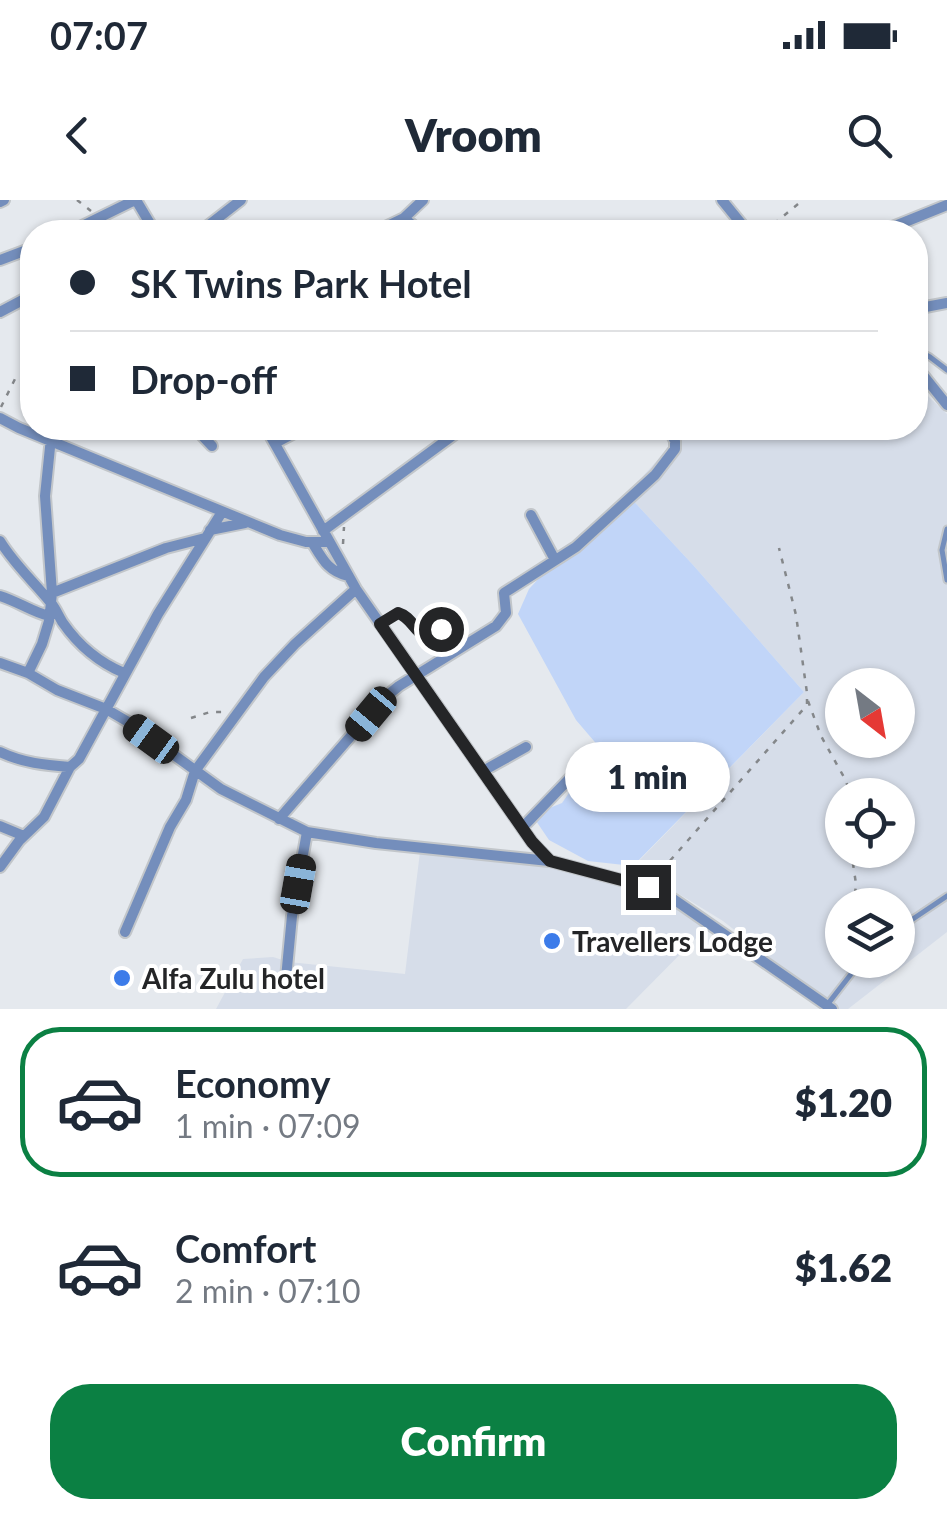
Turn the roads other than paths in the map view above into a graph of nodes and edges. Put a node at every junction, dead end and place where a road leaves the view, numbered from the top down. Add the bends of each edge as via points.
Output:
1 (136, 200) edge
2 (241, 200) edge
3 (422, 200) edge
4 (722, 200) edge
5 (947, 204) edge
6 (404, 218) junction
7 (96, 220) edge
8 (215, 220) edge
9 (400, 220) edge
10 (406, 220) edge
11 (738, 220) edge
12 (909, 220) edge
13 (928, 381) edge
14 (947, 405) edge
15 (206, 440) edge
16 (273, 440) edge
17 (282, 440) edge
18 (445, 440) edge
19 (675, 440) edge
20 (52, 441) joint
21 (275, 444) junction
22 (212, 446) dead end
23 (222, 512) junction
24 (531, 515) dead end
25 (246, 522) junction
26 (947, 530) edge
27 (322, 531) junction
28 (207, 534) junction
29 (0, 541) edge
30 (312, 542) junction
31 (329, 542) junction
32 (555, 560) junction
33 (348, 576) junction
34 (947, 580) edge
35 (356, 589) junction
36 (0, 596) edge
37 (51, 598) junction
38 (455, 616) dead end
39 (49, 618) junction
40 (380, 624) junction
41 (66, 626) junction
42 (0, 663) edge
43 (124, 672) junction
44 (28, 674) junction
45 (416, 676) junction
46 (106, 710) junction
47 (526, 746) dead end
48 (0, 752) edge
49 (70, 767) junction
50 (195, 770) junction
51 (483, 771) junction
52 (570, 778) dead end
53 (279, 818) junction
54 (0, 826) edge
55 (522, 828) junction
56 (307, 832) junction
57 (24, 836) junction
58 (550, 861) junction
59 (0, 868) edge
60 (947, 896) edge
61 (915, 917) edge
62 (125, 932) dead end
63 (286, 978) dead end
64 (849, 978) edge
65 (828, 1008) edge

1 - 7 street
2 - 8 street
3 - 6 street
4 - 11 street
5 - 12 street
6 - 9 street
6 - 10 street
13 - 14 street
15 - 22 street
16 - 21 street
17 - 21 street
18 - 27 street
19 - 32 street via 670,458 612,516
20 - 23 street
20 - 37 street via 46,496
21 - 27 street
23 - 25 street
23 - 28 street
24 - 32 street
25 - 28 street
25 - 30 street
26 - 34 lane
27 - 31 street
28 - 37 street
28 - 43 street
29 - 37 street
30 - 31 street
30 - 33 street via 327,567
31 - 33 street
32 - 45 street via 504,592 506,614 496,626
33 - 35 street
35 - 40 street
35 - 50 street via 264,677
36 - 39 street
37 - 39 street
37 - 41 street
38 - 40 lane via 430,636 398,613
39 - 41 street
39 - 44 street
40 - 45 street
41 - 43 street via 96,658
42 - 44 street
43 - 46 street
44 - 46 street
45 - 51 street
45 - 53 street via 383,699
46 - 49 street
46 - 50 street
47 - 51 street
48 - 49 street
49 - 57 street via 44,818
50 - 53 street
50 - 62 street
51 - 55 street
52 - 55 street
53 - 56 street
54 - 57 street
55 - 58 street
56 - 58 street
56 - 63 street
57 - 59 street
58 - 65 street via 648,887 682,904
60 - 61 lane
64 - 65 lane

